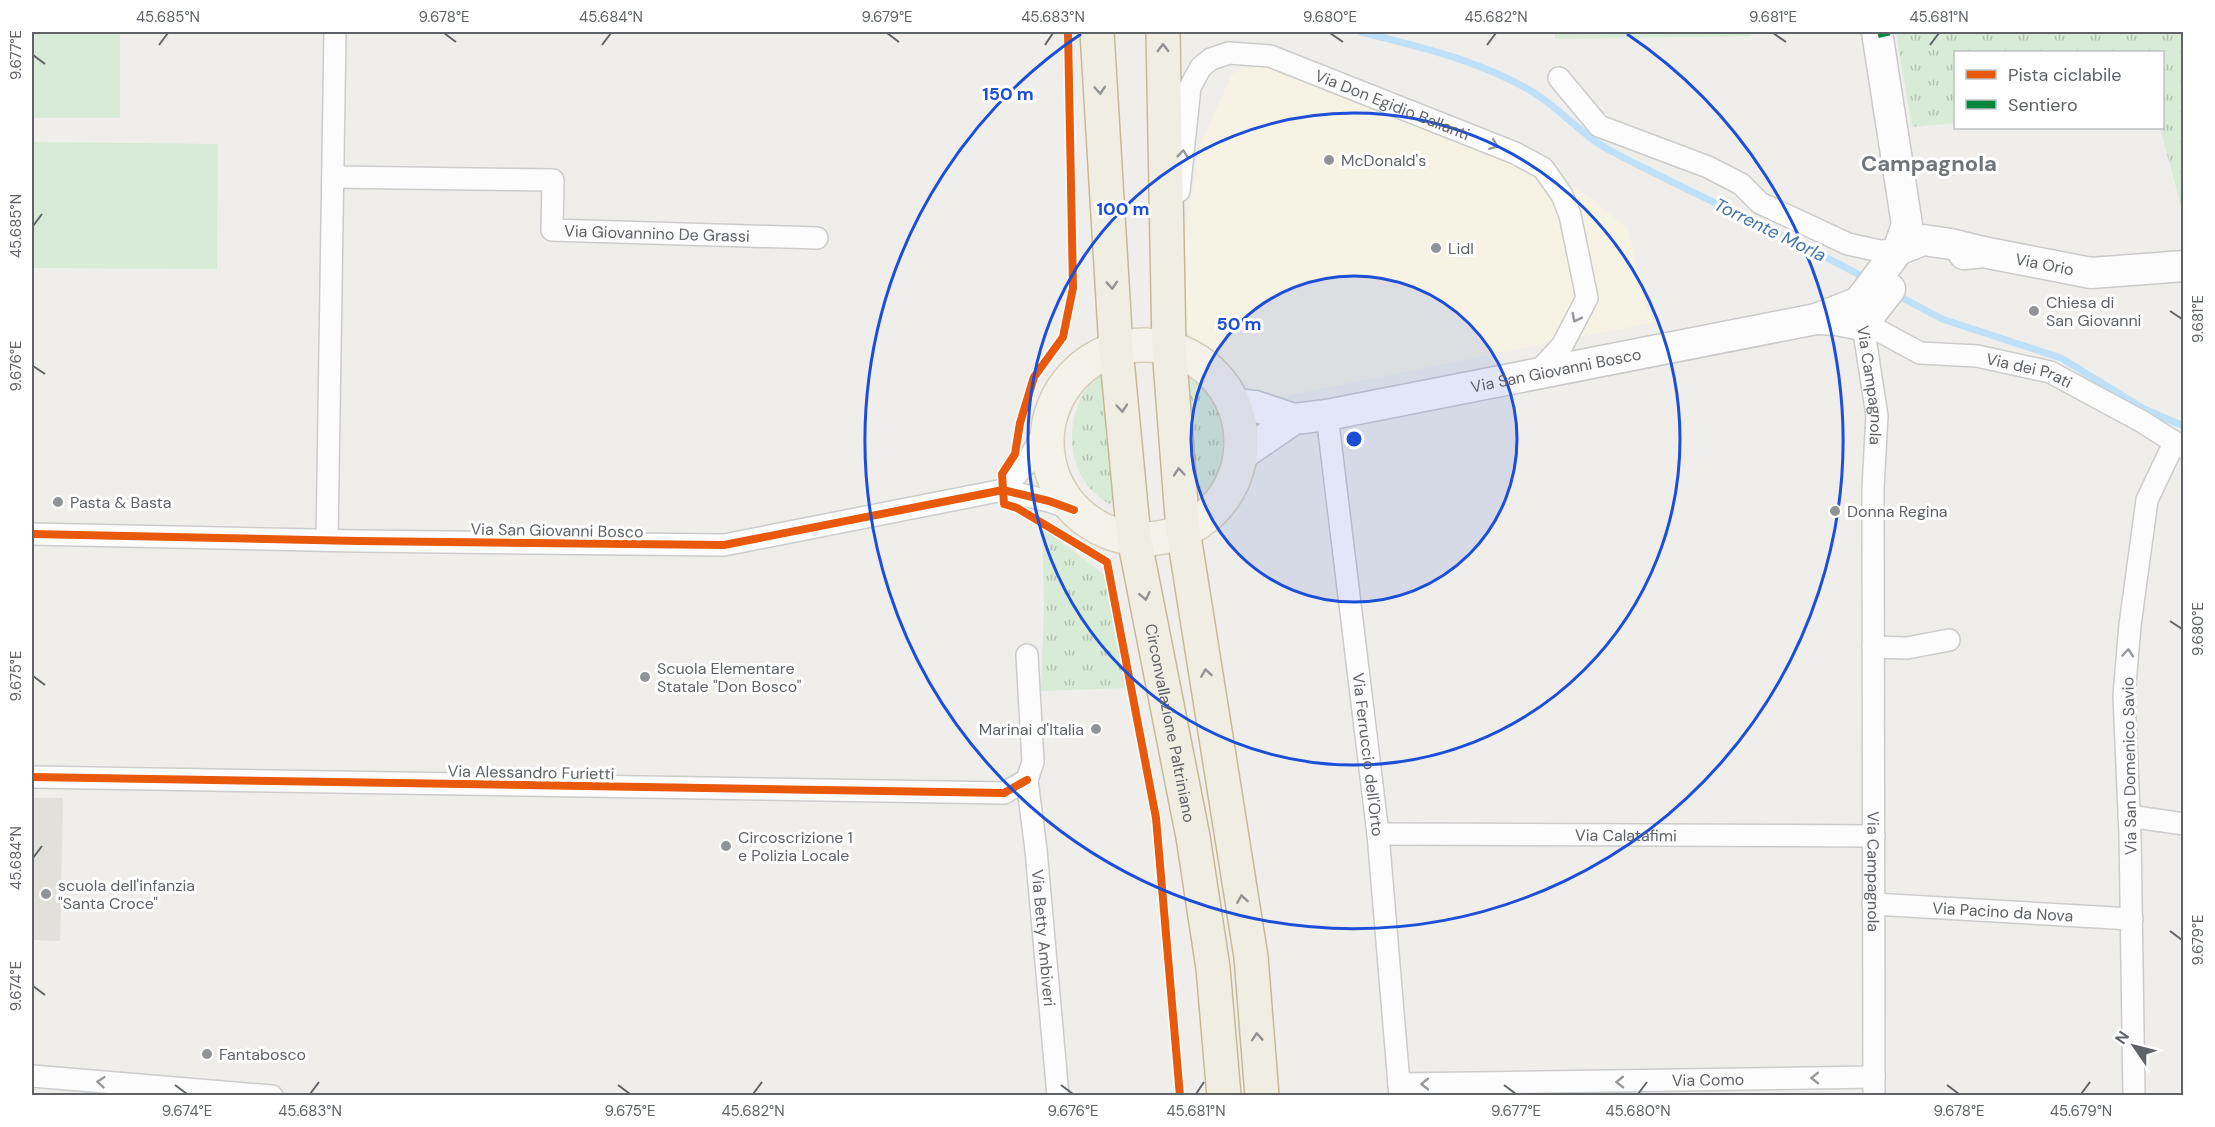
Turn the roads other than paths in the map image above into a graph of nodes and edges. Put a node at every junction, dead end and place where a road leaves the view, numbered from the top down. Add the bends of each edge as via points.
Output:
1 (335, 32) edge
2 (1097, 32) edge
3 (1163, 32) edge
4 (1877, 32) edge
5 (1558, 78) dead end
6 (333, 177) junction
7 (817, 238) dead end
8 (1166, 253) junction
9 (1902, 262) junction
10 (2184, 266) edge
11 (1865, 308) junction
12 (1168, 348) junction
13 (1116, 349) junction
14 (1536, 374) junction
15 (1233, 404) junction
16 (1327, 415) junction
17 (1294, 419) junction
18 (1049, 422) junction
19 (2179, 446) edge
20 (1240, 456) junction
21 (1003, 490) junction
22 (1074, 510) junction
23 (1183, 530) junction
24 (32, 534) edge
25 (1134, 538) junction
26 (327, 540) junction
27 (1948, 640) dead end
28 (1873, 646) junction
29 (1028, 655) dead end
30 (32, 777) edge
31 (1027, 780) junction
32 (2129, 816) junction
33 (2184, 824) edge
34 (1377, 834) junction
35 (1874, 836) junction
36 (1874, 904) junction
37 (2132, 919) junction
38 (1218, 1025) junction
39 (32, 1076) edge
40 (1874, 1086) edge
41 (1593, 1089) edge
42 (1400, 1090) edge
43 (239, 1094) edge
44 (272, 1095) edge
45 (1058, 1095) edge
46 (1209, 1095) edge
47 (1224, 1095) edge
48 (1262, 1095) edge
49 (2134, 1095) edge

1 - 6 street
2 -> 13 highway, Circonvallazione Paltriniano
8 -> 3 highway
4 - 9 street via 1899,176 1918,223
5 - 9 street via 1599,126 1708,167 1741,184 1760,203 1848,244 1880,251
6 - 7 street, Via Giovannino De Grassi via 553,180 552,230
6 - 26 street
8 - 12 highway
8 -> 14 street, Via Don Egidio Ballanti via 1178,206 1190,87 1211,58 1229,53 1270,56 1515,153 1543,168 1563,195 1570,215 1587,298 1562,346
9 - 10 street, Via Orio via 1951,244 2091,273
9 - 11 street
11 - 14 street, Via San Giovanni Bosco
11 - 19 street, Via dei Prati via 1874,328 1920,353 1977,356 2050,372
11 - 28 street, Via Campagnola via 1877,416
12 - 13 main road, Via San Giovanni Bosco via 1142,345
12 - 15 main road, Via San Giovanni Bosco via 1202,364 1222,384
23 -> 12 highway
13 - 18 main road, Via San Giovanni Bosco via 1095,358 1072,376
13 -> 25 highway, Circonvallazione Paltriniano
14 - 16 street, Via San Giovanni Bosco
15 - 17 street, Via San Giovanni Bosco via 1255,406
15 - 20 main road via 1241,435
16 - 17 street, Via San Giovanni Bosco
16 - 34 street, Via Ferruccio dell'Orto
17 - 20 street, Via San Giovanni Bosco
18 - 21 street, Via San Giovanni Bosco via 1027,463
18 - 22 main road, Via San Giovanni Bosco via 1047,446 1051,469 1062,495
32 -> 19 street, Via San Domenico Savio via 2124,696 2130,625 2147,500
20 - 23 main road, Via San Giovanni Bosco via 1224,496 1202,519
21 - 22 street, Via San Giovanni Bosco
21 - 26 street, Via San Giovanni Bosco via 724,545
22 - 25 main road, Via San Giovanni Bosco via 1099,528
23 - 25 main road, Via San Giovanni Bosco via 1160,537
48 -> 23 highway via 1251,957
24 - 26 street, Via San Giovanni Bosco
25 -> 38 highway, Circonvallazione Paltriniano via 1193,837
27 - 28 street via 1907,648
28 - 35 street, Via Campagnola
29 - 31 street, Via Betty Ambiveri via 1033,762
30 - 31 street, Via Alessandro Furietti via 992,793 1004,793
31 - 45 street, Via Betty Ambiveri
32 - 33 street
32 - 37 street, Via San Domenico Savio
34 - 35 street, Via Calatafimi
34 - 42 street, Via Ferruccio dell'Orto
35 - 36 street, Via Campagnola
36 - 37 street, Via Pacino da Nova
36 - 40 street, Via Campagnola
37 - 49 street, Via San Domenico Savio
38 - 46 highway via 1205,1057
38 - 47 highway, Circonvallazione Paltriniano
43 -> 39 street
40 -> 41 street, Via Como
41 -> 42 street, Via Como
43 - 44 street

